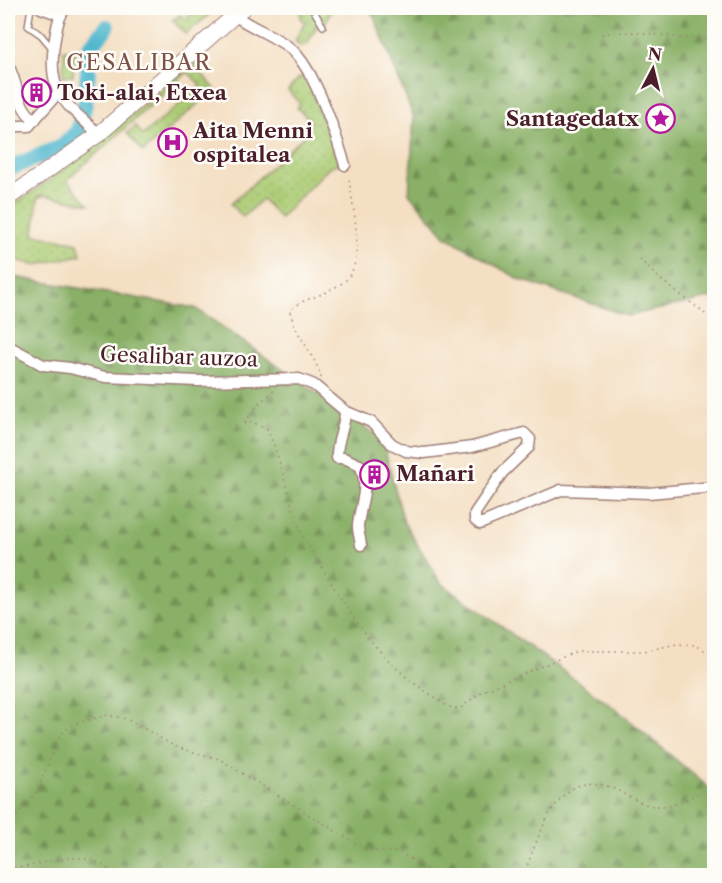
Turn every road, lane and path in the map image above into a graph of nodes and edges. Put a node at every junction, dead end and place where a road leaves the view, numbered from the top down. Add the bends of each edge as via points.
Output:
1 (31, 8) edge
2 (41, 8) edge
3 (312, 8) edge
4 (63, 11) edge
5 (238, 11) edge
6 (323, 26) dead end
7 (602, 34) dead end
8 (714, 38) edge
9 (54, 51) junction
10 (8, 65) edge
11 (58, 93) junction
12 (32, 123) junction
13 (8, 126) edge
14 (94, 129) junction
15 (345, 165) joint
16 (8, 198) edge
17 (640, 259) dead end
18 (714, 322) edge
19 (8, 346) edge
20 (294, 378) junction
21 (318, 389) junction
22 (345, 411) junction
23 (714, 487) edge
24 (361, 545) dead end
25 (713, 664) joint
26 (714, 674) edge
27 (714, 784) edge
28 (8, 825) edge
29 (8, 868) edge
30 (117, 876) edge
31 (450, 876) edge
32 (523, 876) edge

1 - 9 lane via 28,26
2 - 4 street
3 - 6 lane
4 - 9 street
5 - 14 main road
5 - 15 street via 248,26 288,47 303,60
7 - 8 path
9 - 11 street via 52,72
10 - 12 street via 16,79 22,108
11 - 12 street
11 - 14 street
12 - 13 street
14 - 16 main road
15 - 21 path via 355,233 353,269 346,280 316,299 297,303 290,311 292,322 317,363 322,380
17 - 18 path via 675,293
19 - 20 street, Gesalibar auzoa via 43,365 105,377 198,381
20 - 21 street, Gesalibar auzoa
20 - 25 path via 258,404 244,424 252,422 267,429 301,532 347,610 395,669 421,689 448,707 461,708 479,693 577,651 644,651 677,644 695,645 713,655
21 - 22 street, Gesalibar auzoa
22 - 23 street, Gesalibar auzoa via 371,422 392,444 410,452 456,450 527,435 529,447 502,473 475,513 480,524 561,490 649,493
22 - 24 street via 337,459 360,465 365,478 365,500 358,525
25 - 26 lane
27 - 32 path via 666,806 651,806 596,783 571,788 550,810
28 - 31 path via 36,793 60,735 73,724 108,715 127,719 176,747 219,759 368,851 399,852 427,869
29 - 30 path via 82,856

